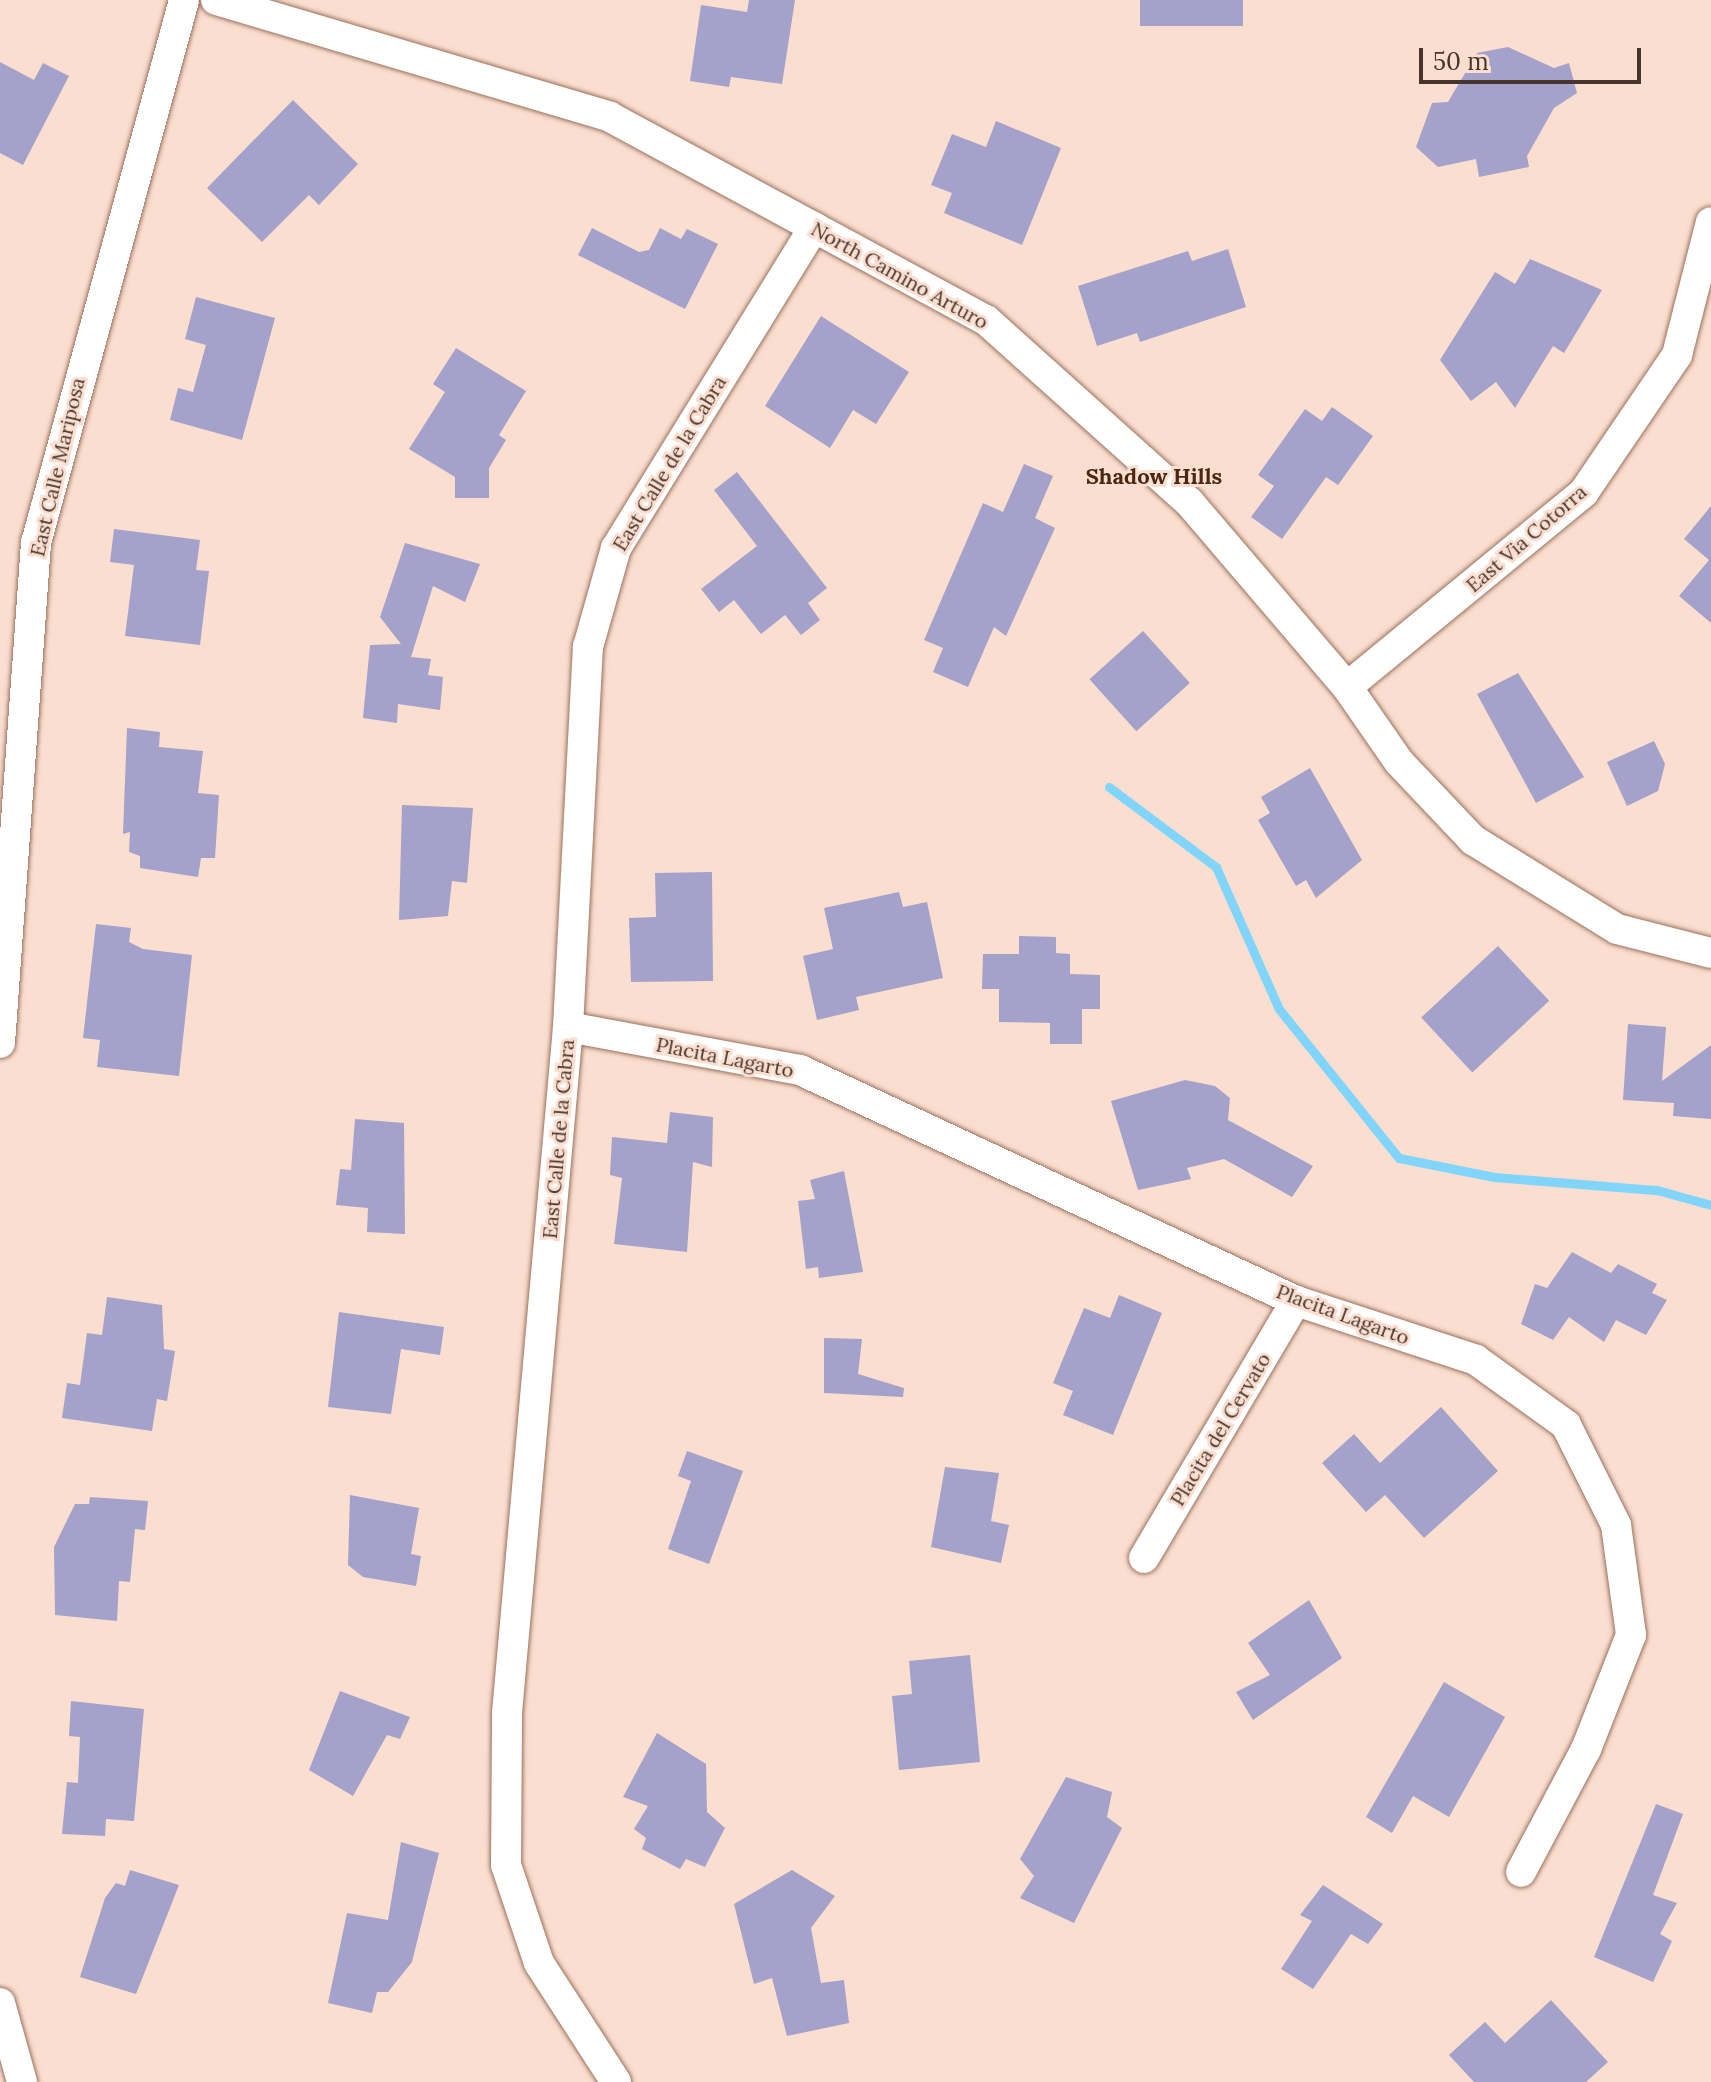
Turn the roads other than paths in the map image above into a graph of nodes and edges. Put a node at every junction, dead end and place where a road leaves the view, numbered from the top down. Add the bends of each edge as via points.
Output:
1 (184, 0) edge
2 (216, 0) edge
3 (1711, 222) edge
4 (814, 227) junction
5 (1347, 687) junction
6 (1711, 953) edge
7 (568, 1027) junction
8 (0, 1043) edge
9 (1296, 1301) junction
10 (1144, 1558) dead end
11 (1521, 1872) dead end
12 (0, 2003) edge
13 (22, 2082) edge
14 (616, 2082) edge

1 - 8 street, East Calle Mariposa via 36,543
2 - 4 street, North Camino Arturo via 610,117
3 - 5 street, East Via Cotorra via 1677,355 1584,492
4 - 5 street, North Camino Arturo via 986,320 1189,502
4 - 7 street, East Calle de la Cabra via 616,548 588,647
5 - 6 street, North Camino Arturo via 1399,762 1473,840 1617,929
7 - 9 street, Placita Lagarto via 800,1070
7 - 14 street, East Calle de la Cabra via 507,1713 506,1865 539,1963
9 - 10 street, Placita del Cervato
9 - 11 street, Placita Lagarto via 1476,1360 1566,1425 1616,1525 1631,1635 1586,1749
12 - 13 street

